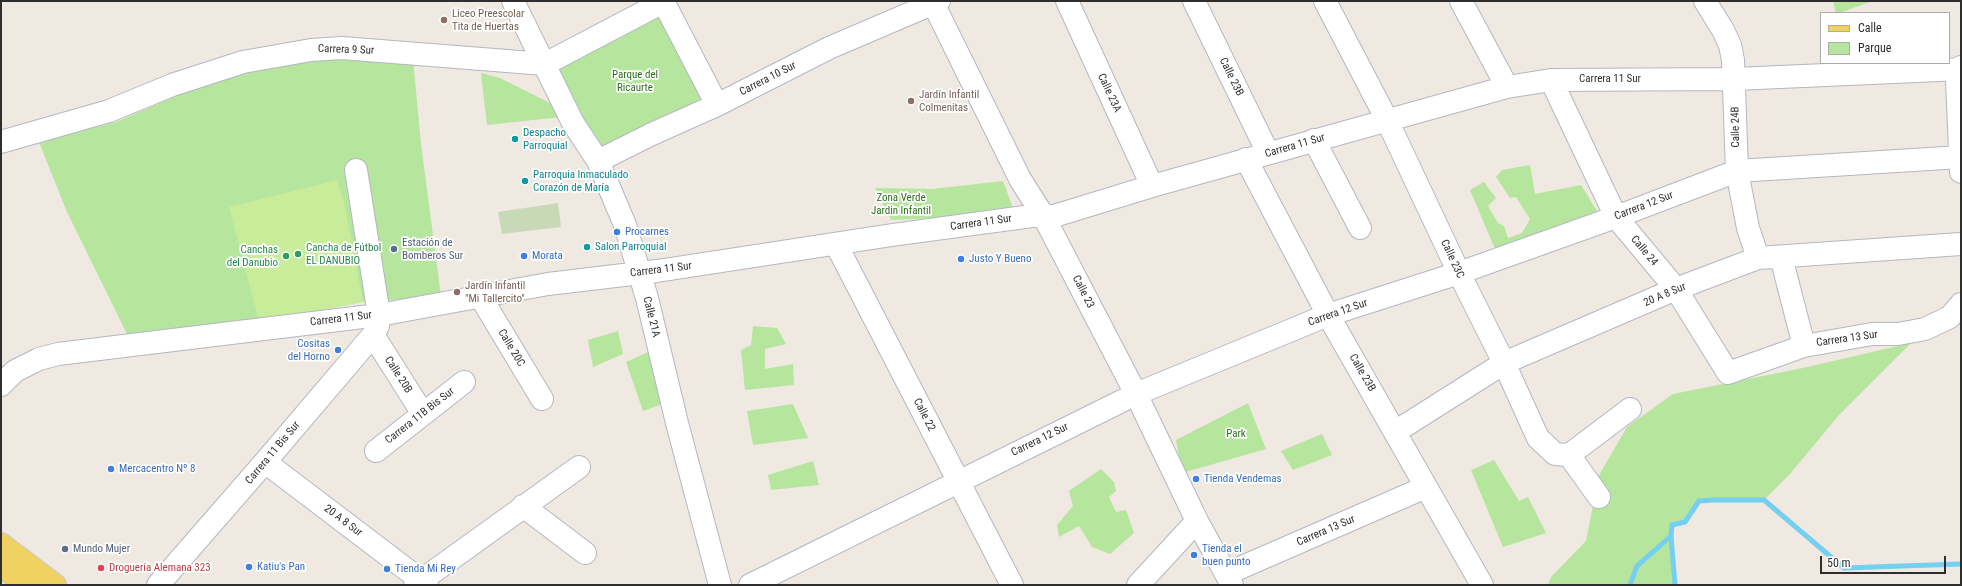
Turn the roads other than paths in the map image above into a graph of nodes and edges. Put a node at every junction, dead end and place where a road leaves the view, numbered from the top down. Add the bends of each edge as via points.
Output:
1 (513, 1) edge
2 (664, 1) edge
3 (1066, 1) edge
4 (1194, 1) edge
5 (1325, 1) edge
6 (1462, 1) edge
7 (1705, 1) edge
8 (935, 2) edge
9 (545, 64) junction
10 (1961, 68) edge
11 (1735, 79) junction
12 (1551, 80) junction
13 (1507, 87) junction
14 (717, 105) junction
15 (1387, 120) junction
16 (1314, 140) junction
17 (1, 142) edge
18 (1268, 153) junction
19 (1246, 159) junction
20 (598, 161) junction
21 (1960, 162) edge
22 (356, 170) dead end
23 (1737, 170) junction
24 (1152, 186) junction
25 (1044, 217) junction
26 (1616, 217) junction
27 (1360, 228) dead end
28 (836, 244) junction
29 (1961, 244) edge
30 (1781, 257) junction
31 (1758, 258) junction
32 (639, 272) junction
33 (1459, 273) junction
34 (1676, 289) junction
35 (480, 296) junction
36 (1961, 304) edge
37 (379, 315) junction
38 (1328, 315) junction
39 (373, 335) junction
40 (1804, 346) junction
41 (1504, 363) junction
42 (1728, 372) joint
43 (464, 382) dead end
44 (1, 385) edge
45 (1136, 394) junction
46 (542, 399) dead end
47 (1630, 408) dead end
48 (423, 414) junction
49 (1395, 432) junction
50 (376, 451) dead end
51 (1569, 455) junction
52 (265, 462) junction
53 (579, 467) dead end
54 (958, 480) junction
55 (1426, 488) junction
56 (1599, 497) dead end
57 (523, 506) junction
58 (1196, 521) junction
59 (1, 544) edge
60 (585, 553) dead end
61 (1, 566) edge
62 (785, 578) edge
63 (713, 580) edge
64 (1229, 580) edge
65 (421, 583) edge
66 (1008, 583) edge
67 (27, 585) edge
68 (55, 585) edge
69 (158, 585) edge
70 (750, 585) edge
71 (1138, 585) edge
72 (1482, 585) edge

1 - 9 street, Calle 21A
2 - 9 street
2 - 14 street
3 - 24 street, Calle 23A
4 - 18 street, Calle 23B
5 - 15 street, Calle 23C
6 - 13 street
7 - 11 street, Calle 24B via 1730,46
8 - 14 street, Carrera 10 Sur via 829,48
8 - 25 street, Calle 23 via 1020,179
9 - 17 street, Carrera 9 Sur via 342,48 311,50 243,62 172,85 109,111
9 - 20 street, Calle 21A via 573,123
10 - 11 street, Carrera 11 Sur
10 - 21 street via 1957,76
11 - 12 street, Carrera 11 Sur
11 - 23 street, Calle 24B
12 - 13 street, Carrera 11 Sur
12 - 26 street, Calle 24
13 - 15 street, Carrera 11 Sur
14 - 20 street, Carrera 10 Sur
15 - 16 street, Carrera 11 Sur
15 - 33 street, Calle 23C
16 - 18 street, Carrera 11 Sur
16 - 27 street
18 - 19 street, Carrera 11 Sur
19 - 24 street, Carrera 11 Sur
19 - 38 street, Calle 23B
20 - 32 street, Calle 21A via 626,225
21 - 23 street, Carrera 12 Sur
22 - 37 street
23 - 26 street, Carrera 12 Sur
23 - 31 street, Calle 24B via 1748,228
24 - 25 street, Carrera 11 Sur
25 - 28 street, Carrera 11 Sur via 1032,216
25 - 45 street, Calle 23
26 - 33 street, Carrera 12 Sur
26 - 34 street, Calle 24
28 - 32 street, Carrera 11 Sur
28 - 54 street, Calle 22
29 - 30 street, 20 A 8 Sur
30 - 31 street, 20 A 8 Sur
30 - 40 street
31 - 34 street, 20 A 8 Sur
32 - 35 street, Carrera 11 Sur
32 - 63 street, Calle 21A
33 - 38 street, Carrera 12 Sur
33 - 41 street, Calle 23C
34 - 41 street, 20 A 8 Sur
34 - 42 street, Calle 24
35 - 37 street, Carrera 11 Sur
35 - 46 street, Calle 20C
36 - 40 street, Carrera 13 Sur via 1950,317 1925,330 1872,334
37 - 39 street, Carrera 11 Bis Sur via 378,326
37 - 44 street, Carrera 11 Sur via 58,354 39,359 15,372
38 - 45 street, Carrera 12 Sur
38 - 49 street, Calle 23B
39 - 48 street, Calle 20B
39 - 52 street, Carrera 11 Bis Sur
40 - 42 street, Carrera 13 Sur
41 - 49 street, 20 A 8 Sur
41 - 51 street, Calle 23C via 1538,438 1555,454
43 - 48 street, Carrera 11B Bis Sur
45 - 54 street, Carrera 12 Sur
45 - 58 street, Calle 23
47 - 51 street
48 - 50 street, Carrera 11B Bis Sur
49 - 55 street, Calle 23B
51 - 56 street
52 - 65 street, 20 A 8 Sur
52 - 69 street, Carrera 11 Bis Sur
53 - 57 street, 20 A 8 Sur
54 - 62 street, Carrera 12 Sur
54 - 66 street, Calle 22
55 - 64 street, Carrera 13 Sur
55 - 72 street, Calle 23B
57 - 60 street
57 - 65 street, 20 A 8 Sur
58 - 64 street, Calle 23
58 - 71 street
59 - 68 main road
61 - 67 main road
62 - 70 street, Carrera 12 Sur

